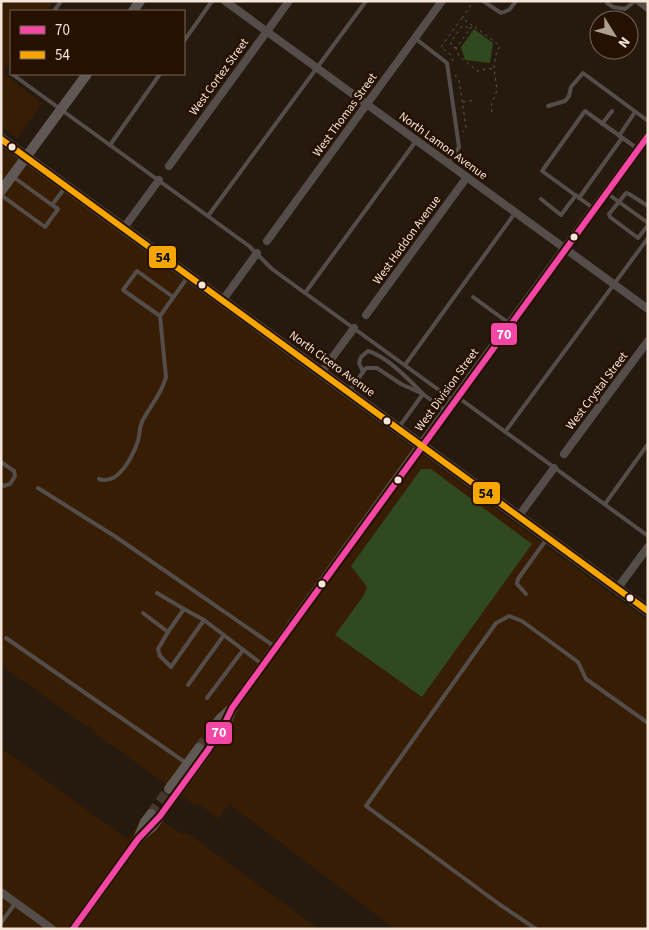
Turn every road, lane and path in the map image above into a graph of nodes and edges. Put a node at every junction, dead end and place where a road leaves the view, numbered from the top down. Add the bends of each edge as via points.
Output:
1 (212, 1) edge
2 (225, 1) edge
3 (289, 1) edge
4 (366, 1) edge
5 (442, 1) edge
6 (474, 1) edge
7 (483, 1) edge
8 (516, 1) edge
9 (637, 1) edge
10 (606, 3) dead end
11 (648, 8) edge
12 (462, 18) junction
13 (474, 26) junction
14 (468, 29) junction
15 (266, 32) junction
16 (415, 38) junction
17 (185, 40) edge
18 (456, 48) junction
19 (453, 64) dead end
20 (317, 68) junction
21 (494, 68) junction
22 (454, 71) dead end
23 (15, 75) edge
24 (86, 75) edge
25 (159, 75) edge
26 (476, 100) dead end
27 (462, 102) junction
28 (367, 105) junction
29 (548, 106) dead end
30 (61, 109) junction
31 (612, 111) dead end
32 (492, 112) dead end
33 (636, 112) junction
34 (465, 119) junction
35 (471, 119) dead end
36 (648, 121) edge
37 (602, 124) junction
38 (463, 133) dead end
39 (648, 136) edge
40 (620, 137) junction
41 (1, 139) edge
42 (416, 140) junction
43 (110, 144) junction
44 (638, 149) junction
45 (26, 157) junction
46 (448, 164) junction
47 (169, 166) dead end
48 (12, 176) junction
49 (467, 178) junction
50 (159, 180) junction
51 (66, 187) junction
52 (606, 192) junction
53 (1, 193) edge
54 (577, 197) junction
55 (541, 199) dead end
56 (618, 200) junction
57 (52, 205) junction
58 (648, 206) edge
59 (594, 209) junction
60 (515, 213) junction
61 (208, 216) junction
62 (648, 224) edge
63 (123, 229) junction
64 (648, 238) edge
65 (266, 241) dead end
66 (565, 249) junction
67 (257, 253) junction
68 (188, 276) junction
69 (614, 284) junction
70 (304, 293) junction
71 (174, 297) junction
72 (473, 297) dead end
73 (222, 301) junction
74 (648, 309) edge
75 (366, 315) dead end
76 (160, 316) junction
77 (510, 324) junction
78 (354, 328) junction
79 (648, 341) edge
80 (405, 365) junction
81 (363, 372) junction
82 (321, 373) junction
83 (347, 392) junction
84 (423, 394) junction
85 (456, 399) junction
86 (446, 411) junction
87 (398, 429) junction
88 (505, 432) junction
89 (648, 444) edge
90 (421, 446) junction
91 (564, 454) dead end
92 (1, 462) edge
93 (554, 468) junction
94 (99, 479) dead end
95 (1, 484) edge
96 (38, 488) dead end
97 (605, 504) junction
98 (518, 517) junction
99 (648, 536) edge
100 (548, 538) junction
101 (648, 547) edge
102 (617, 589) junction
103 (157, 592) dead end
104 (526, 594) dead end
105 (184, 609) junction
106 (648, 611) edge
107 (143, 613) dead end
108 (204, 620) junction
109 (168, 632) junction
110 (224, 636) junction
111 (6, 638) dead end
112 (276, 648) junction
113 (243, 650) junction
114 (263, 665) junction
115 (188, 685) dead end
116 (207, 698) dead end
117 (648, 723) edge
118 (214, 734) tunnel mouth
119 (202, 750) tunnel mouth
120 (191, 766) junction
121 (173, 792) tunnel mouth
122 (154, 816) tunnel mouth
123 (1, 892) edge
124 (16, 902) junction
125 (1, 923) edge
126 (52, 929) edge
127 (73, 929) edge
128 (536, 929) edge

1 - 17 lane
2 - 15 street, North Lamon Avenue
3 - 15 street, West Cortez Street
4 - 20 lane
5 - 16 street, West Thomas Street
6 - 12 path
7 - 8 lane via 501,13 509,10
9 - 10 lane via 625,9
9 - 11 street
12 - 13 path
12 - 19 path via 441,48 450,54
13 - 14 path
13 - 21 path via 500,46
14 - 18 path
14 - 18 path via 462,26 451,42
15 - 20 street, North Lamon Avenue
15 - 47 street, West Cortez Street
16 - 28 street, West Thomas Street
16 - 46 lane via 447,63 459,147
18 - 21 path via 459,56 477,72
20 - 28 street, North Lamon Avenue
20 - 61 lane
21 - 32 path via 496,90
22 - 27 path via 459,80
23 - 30 lane
24 - 30 main road
25 - 43 lane
26 - 27 path
27 - 34 path
28 - 42 street, North Lamon Avenue
28 - 65 street, West Thomas Street
29 - 33 lane via 566,101 571,87 583,73
30 - 43 lane
30 - 45 main road
31 - 37 lane
33 - 36 lane
33 - 40 lane
34 - 35 path
34 - 38 path
37 - 40 lane
37 - 54 lane via 584,111 542,171
39 - 44 main road, West Division Street
40 - 44 lane
40 - 54 lane
41 - 45 main road, North Cicero Avenue
42 - 46 street, North Lamon Avenue
42 - 70 lane
43 - 50 lane
44 - 52 main road, West Division Street
45 - 48 main road
45 - 51 main road, North Cicero Avenue
46 - 49 street, North Lamon Avenue
48 - 53 main road
48 - 57 lane
49 - 60 street, North Lamon Avenue
49 - 75 street, West Haddon Avenue
50 - 61 lane
50 - 63 street
51 - 57 lane
51 - 63 main road, North Cicero Avenue
52 - 56 lane
52 - 59 main road, West Division Street
53 - 57 lane via 45,227 58,209
54 - 55 lane via 561,215
54 - 59 lane
56 - 58 lane via 626,193
56 - 62 lane
56 - 62 lane via 610,217 638,238
59 - 66 main road, West Division Street
60 - 66 street, North Lamon Avenue
60 - 80 lane
61 - 67 lane
63 - 68 main road, North Cicero Avenue
64 - 69 lane
66 - 69 street, North Lamon Avenue
66 - 77 main road, West Division Street
67 - 70 lane
67 - 73 street
68 - 71 lane
68 - 73 main road, North Cicero Avenue
69 - 74 street, North Lamon Avenue
69 - 88 lane
70 - 78 lane
71 - 76 lane
71 - 76 lane via 137,271 123,290
72 - 77 lane
73 - 82 main road, North Cicero Avenue
76 - 94 lane via 166,377 163,386 142,422 138,440 124,468 115,476
77 - 85 main road, West Division Street
78 - 80 lane
78 - 82 street
79 - 91 street, West Crystal Street
80 - 85 lane
81 - 83 lane
81 - 84 lane via 366,368 378,368
81 - 84 lane via 359,363 361,357 368,351 376,353
82 - 83 main road, North Cicero Avenue
83 - 87 main road, North Cicero Avenue
84 - 86 lane
84 - 87 lane
85 - 86 main road, West Division Street
85 - 88 lane
86 - 90 main road, West Division Street
87 - 90 main road, North Cicero Avenue
88 - 93 lane
89 - 97 lane
90 - 98 main road, North Cicero Avenue
90 - 112 main road, West Division Street
92 - 95 lane via 14,471 15,476 10,484
93 - 97 lane
93 - 98 street
96 - 112 lane via 116,537
97 - 99 lane
98 - 100 main road, North Cicero Avenue
100 - 102 main road, North Cicero Avenue
100 - 104 lane via 516,584
101 - 102 street
102 - 106 main road, North Cicero Avenue
103 - 105 lane
105 - 108 lane
105 - 109 lane
107 - 109 lane
108 - 109 lane via 171,667 158,649
108 - 110 lane
110 - 113 lane
110 - 115 lane
111 - 120 lane
112 - 114 main road, West Division Street
113 - 114 lane
113 - 116 lane
114 - 118 main road, West Division Street via 232,708 220,719
117 - 128 lane via 586,679 578,662 522,621 509,616 496,623 366,806
119 - 120 main road
120 - 121 main road
122 - 127 main road via 145,822 138,839
123 - 124 street
124 - 125 lane
124 - 126 street

